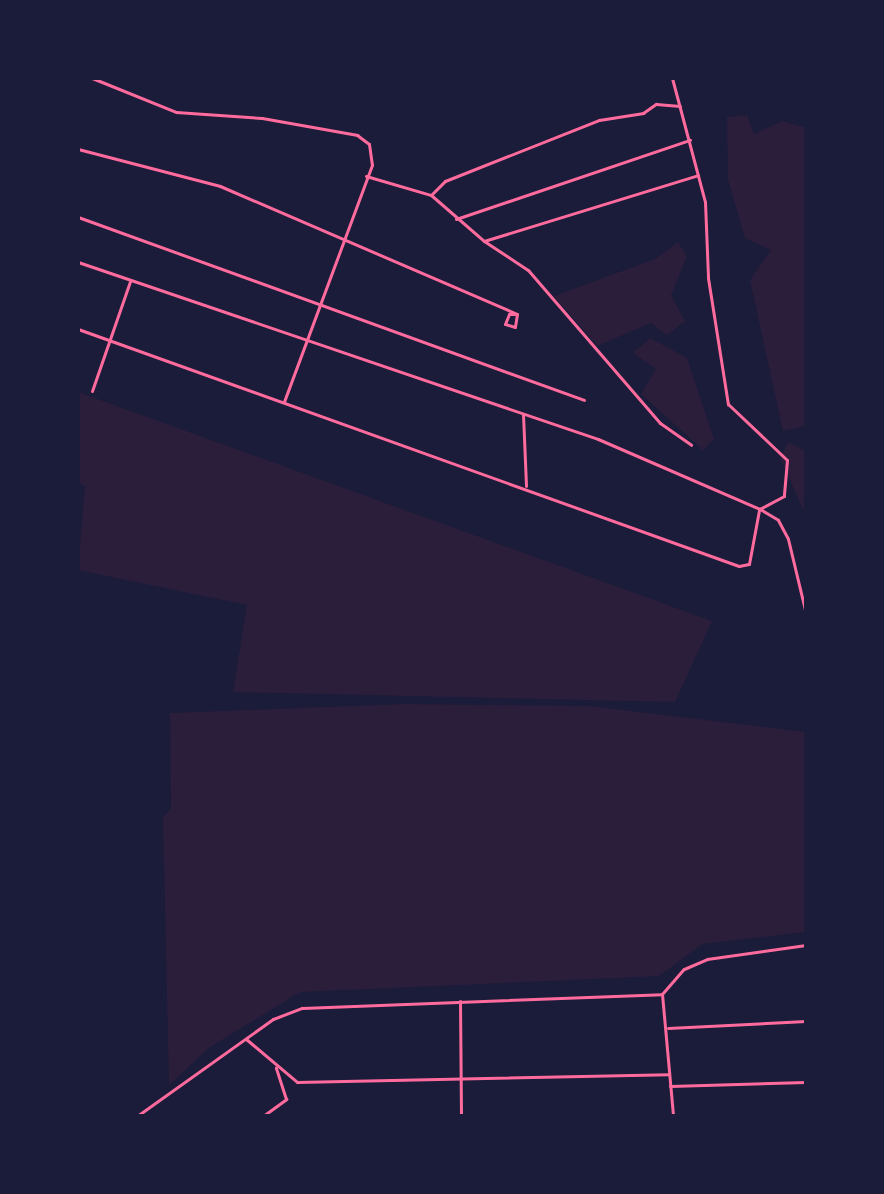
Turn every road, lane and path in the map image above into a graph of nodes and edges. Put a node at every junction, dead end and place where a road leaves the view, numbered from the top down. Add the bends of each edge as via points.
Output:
1 (92, 78) edge
2 (672, 78) edge
3 (680, 106) junction
4 (691, 139) junction
5 (78, 149) edge
6 (698, 175) junction
7 (366, 176) junction
8 (431, 195) junction
9 (78, 217) edge
10 (456, 219) junction
11 (340, 241) junction
12 (484, 241) junction
13 (78, 262) edge
14 (130, 280) junction
15 (318, 302) junction
16 (517, 314) dead end
17 (78, 329) edge
18 (109, 340) junction
19 (304, 340) junction
20 (92, 391) dead end
21 (584, 400) dead end
22 (284, 402) junction
23 (523, 414) junction
24 (691, 445) dead end
25 (526, 488) junction
26 (760, 509) junction
27 (806, 614) edge
28 (806, 945) edge
29 (662, 994) junction
30 (460, 1001) junction
31 (806, 1021) edge
32 (668, 1028) junction
33 (246, 1039) junction
34 (276, 1068) junction
35 (669, 1074) junction
36 (460, 1078) junction
37 (806, 1082) edge
38 (670, 1086) junction
39 (137, 1116) edge
40 (263, 1116) edge
41 (461, 1116) edge
42 (673, 1116) edge

1 - 7 street via 176,112 357,135 369,144
2 - 3 street
3 - 4 street
3 - 8 street via 656,104 599,120 445,181
4 - 6 street
4 - 10 street
5 - 11 street via 184,173
6 - 12 street
6 - 26 street via 728,404 787,460 784,496
7 - 8 street
7 - 11 street
8 - 10 street
9 - 15 street
10 - 12 street
11 - 15 street
11 - 16 street
12 - 24 street via 528,270 660,423
13 - 14 street
14 - 18 street
14 - 19 street
15 - 19 street
15 - 21 street via 513,380
17 - 18 street
18 - 20 street
18 - 22 street
19 - 22 street
19 - 23 street
22 - 25 street
23 - 25 street
23 - 26 street
25 - 26 street via 739,566 749,564
26 - 27 street via 778,520 788,539
28 - 29 street via 707,959 684,969
29 - 30 street
29 - 32 street
30 - 33 street via 302,1008
30 - 36 street
31 - 32 street
32 - 35 street
33 - 34 street
33 - 39 street
34 - 36 street via 312,1083
34 - 40 street via 286,1099
35 - 36 street
35 - 38 street
36 - 41 street
37 - 38 street
38 - 42 street

